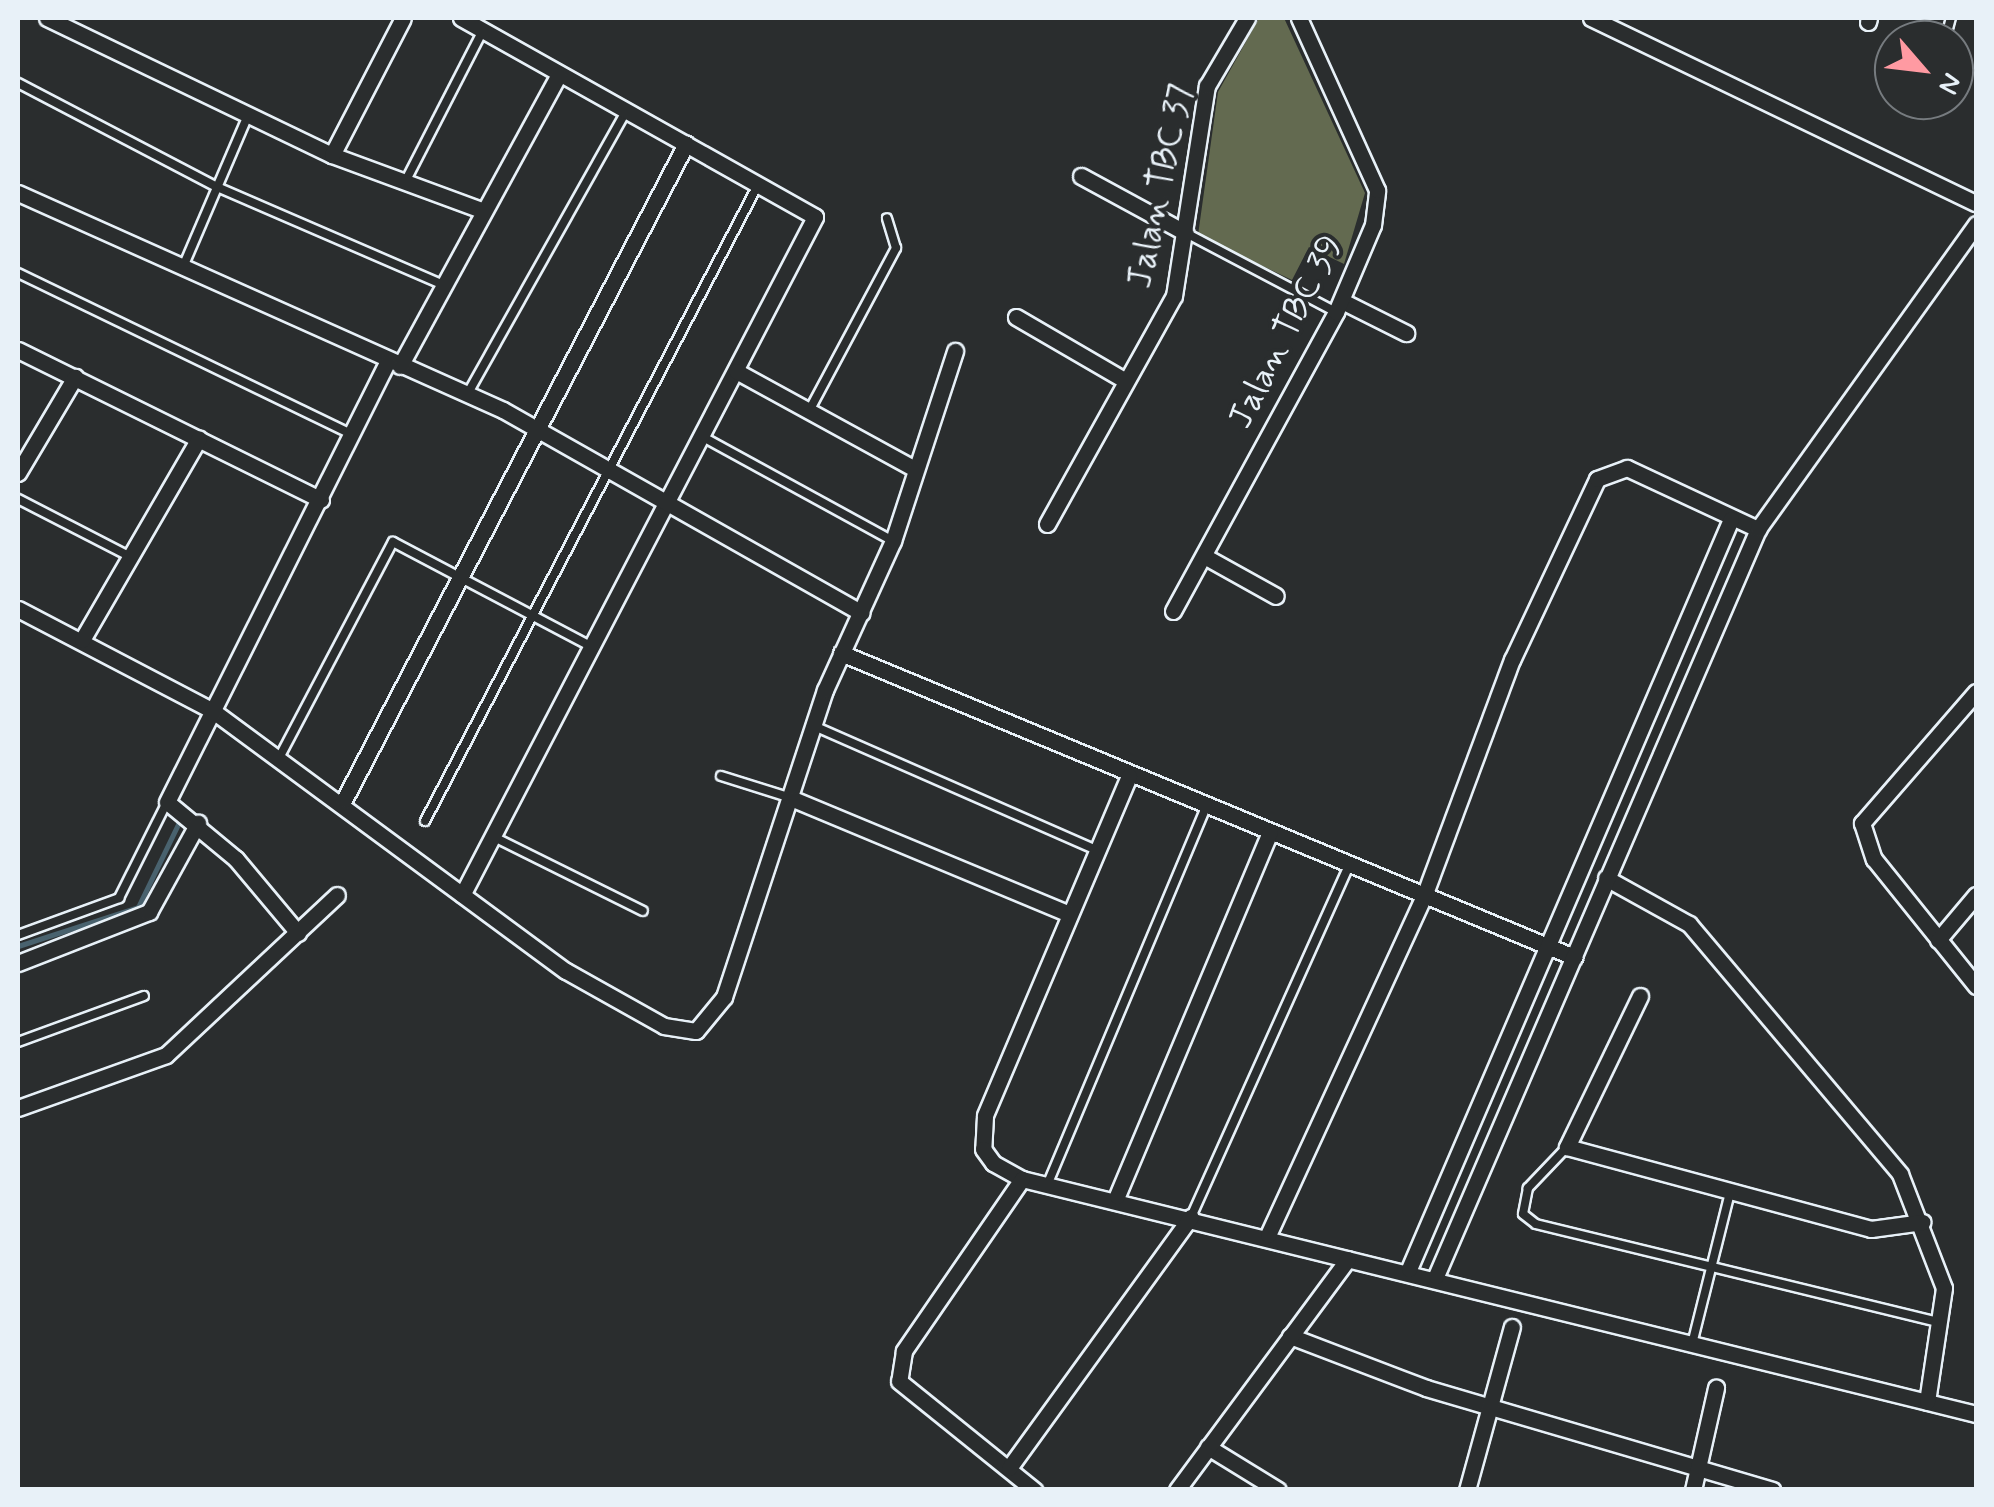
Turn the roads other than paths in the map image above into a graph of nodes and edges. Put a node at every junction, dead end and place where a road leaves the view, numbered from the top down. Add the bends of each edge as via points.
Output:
1 (47, 18) edge
2 (403, 18) edge
3 (461, 18) edge
4 (1247, 18) edge
5 (1298, 18) edge
6 (1591, 18) edge
7 (483, 30) junction
8 (559, 74) junction
9 (18, 83) edge
10 (626, 110) junction
11 (248, 115) junction
12 (686, 144) junction
13 (332, 155) junction
14 (1082, 176) dead end
15 (759, 183) junction
16 (403, 186) junction
17 (217, 187) junction
18 (18, 193) edge
19 (1976, 204) edge
20 (484, 211) junction
21 (887, 218) dead end
22 (1976, 224) edge
23 (1186, 233) junction
24 (182, 270) junction
25 (18, 272) edge
26 (444, 285) junction
27 (1339, 306) junction
28 (1016, 317) dead end
29 (1406, 333) dead end
30 (18, 350) edge
31 (955, 351) dead end
32 (394, 364) junction
33 (736, 371) junction
34 (75, 378) junction
35 (1126, 381) junction
36 (468, 393) junction
37 (809, 411) junction
38 (531, 428) junction
39 (353, 435) junction
40 (700, 436) junction
41 (198, 438) junction
42 (915, 469) junction
43 (606, 470) junction
44 (18, 473) edge
45 (18, 499) edge
46 (321, 500) junction
47 (668, 505) junction
48 (1732, 519) junction
49 (1047, 524) dead end
50 (1758, 529) junction
51 (893, 541) junction
52 (129, 556) junction
53 (1204, 556) junction
54 (461, 577) junction
55 (1276, 596) dead end
56 (18, 609) edge
57 (1173, 611) dead end
58 (862, 613) junction
59 (532, 614) junction
60 (82, 640) junction
61 (596, 649) junction
62 (841, 653) junction
63 (1976, 692) edge
64 (213, 711) junction
65 (814, 726) junction
66 (280, 756) junction
67 (721, 776) dead end
68 (1128, 776) junction
69 (793, 799) junction
70 (344, 800) junction
71 (167, 802) junction
72 (1206, 808) junction
73 (424, 821) dead end
74 (198, 824) junction
75 (1270, 832) junction
76 (494, 836) junction
77 (1097, 850) junction
78 (1348, 866) junction
79 (1606, 878) junction
80 (338, 895) dead end
81 (1976, 895) edge
82 (462, 896) junction
83 (1424, 896) junction
84 (643, 911) dead end
85 (1070, 914) junction
86 (298, 933) junction
87 (18, 935) edge
88 (1938, 940) junction
89 (1544, 944) junction
90 (1574, 957) junction
91 (18, 964) edge
92 (1976, 986) edge
93 (144, 996) dead end
94 (1640, 996) dead end
95 (18, 1042) edge
96 (18, 1108) edge
97 (1567, 1147) junction
98 (1022, 1179) junction
99 (1048, 1183) junction
100 (1732, 1189) junction
101 (1118, 1196) junction
102 (1192, 1217) junction
103 (1924, 1222) junction
104 (1268, 1236) junction
105 (1348, 1258) junction
106 (1711, 1267) junction
107 (1409, 1269) junction
108 (1436, 1276) junction
109 (1944, 1324) junction
110 (1512, 1327) dead end
111 (1290, 1336) junction
112 (1691, 1346) junction
113 (1716, 1388) dead end
114 (1928, 1402) junction
115 (1492, 1406) junction
116 (1976, 1414) edge
117 (1208, 1447) junction
118 (1009, 1468) junction
119 (1699, 1468) junction
120 (1034, 1490) edge
121 (1176, 1490) edge
122 (1278, 1490) edge
123 (1467, 1490) edge
124 (1693, 1490) edge
125 (1772, 1490) edge

1 - 11 street
2 - 13 street
3 - 7 street
4 - 23 street, Jalan TBC 37 via 1207,86
5 - 27 street, Jalan TBC 39 via 1377,190
6 - 19 street
7 - 8 street
7 - 16 lane
8 - 10 street
8 - 20 street
9 - 17 lane
10 - 12 street
10 - 36 lane
11 - 13 street
11 - 17 lane
12 - 15 street
12 - 38 street
13 - 16 street
14 - 23 street
15 - 33 street via 816,217
15 - 43 lane
16 - 20 street
17 - 24 lane
17 - 26 lane
18 - 24 street
20 - 26 street
21 - 37 lane via 896,248
22 - 50 street
23 - 27 lane
23 - 35 street, Jalan TBC 37 via 1174,296
24 - 32 street
25 - 39 lane
26 - 32 street
27 - 29 street
27 - 53 street, Jalan TBC 39
28 - 35 street
30 - 34 street
31 - 42 street
32 - 36 street
32 - 39 street
33 - 37 street
33 - 40 street
34 - 41 street
34 - 44 street
35 - 49 street, Jalan TBC 37
36 - 38 street
37 - 42 street
38 - 43 street
38 - 54 street
39 - 46 street
40 - 47 street
40 - 51 lane
41 - 46 street
41 - 52 street
42 - 51 street
43 - 47 street
43 - 59 lane
45 - 52 lane
46 - 64 street
47 - 58 street
47 - 61 street
48 - 50 street
48 - 83 street via 1627,468 1597,478 1512,660
48 - 89 street
50 - 79 street
51 - 58 street
52 - 60 street
53 - 55 street
53 - 57 street, Jalan TBC 39
54 - 59 lane
54 - 66 lane via 392,542
54 - 70 street
56 - 60 street
58 - 62 street
59 - 61 lane
59 - 73 lane
60 - 64 street
61 - 76 street
62 - 65 street
62 - 68 street
63 - 88 street via 1862,823 1874,860
64 - 66 street
64 - 71 street
65 - 69 street
65 - 77 lane
66 - 70 street
67 - 69 lane
68 - 72 street
68 - 77 street
69 - 82 street via 724,998 696,1031 664,1026 566,971
69 - 85 street
70 - 82 street
71 - 74 street
71 - 87 lane via 119,898
72 - 75 street
72 - 99 lane
74 - 86 street
74 - 91 street via 150,912
75 - 78 street
75 - 101 street
76 - 82 street
76 - 84 lane
77 - 85 street
78 - 83 street
78 - 102 lane
79 - 90 street
79 - 103 street via 1689,924 1886,1154
80 - 86 street
81 - 88 street
83 - 89 street
83 - 104 street
85 - 98 street via 981,1134 993,1163
86 - 96 street via 166,1055
88 - 92 street
89 - 90 street
89 - 107 street
90 - 108 street
93 - 95 lane
94 - 97 street
97 - 100 street
97 - 106 lane via 1535,1174 1527,1219
98 - 99 street
98 - 118 street via 898,1366 919,1405
99 - 101 street
100 - 103 street via 1871,1229
100 - 106 lane
101 - 102 street
102 - 104 street
102 - 118 street
103 - 109 street
104 - 105 street
105 - 107 street
105 - 111 street
106 - 109 lane
106 - 112 lane
107 - 108 street
108 - 112 street
109 - 114 street
110 - 115 street
111 - 115 street
111 - 117 street
112 - 114 street
113 - 119 street
114 - 116 street
115 - 119 street
115 - 123 street
117 - 121 street
117 - 122 street
118 - 120 street
119 - 124 street
119 - 125 street

